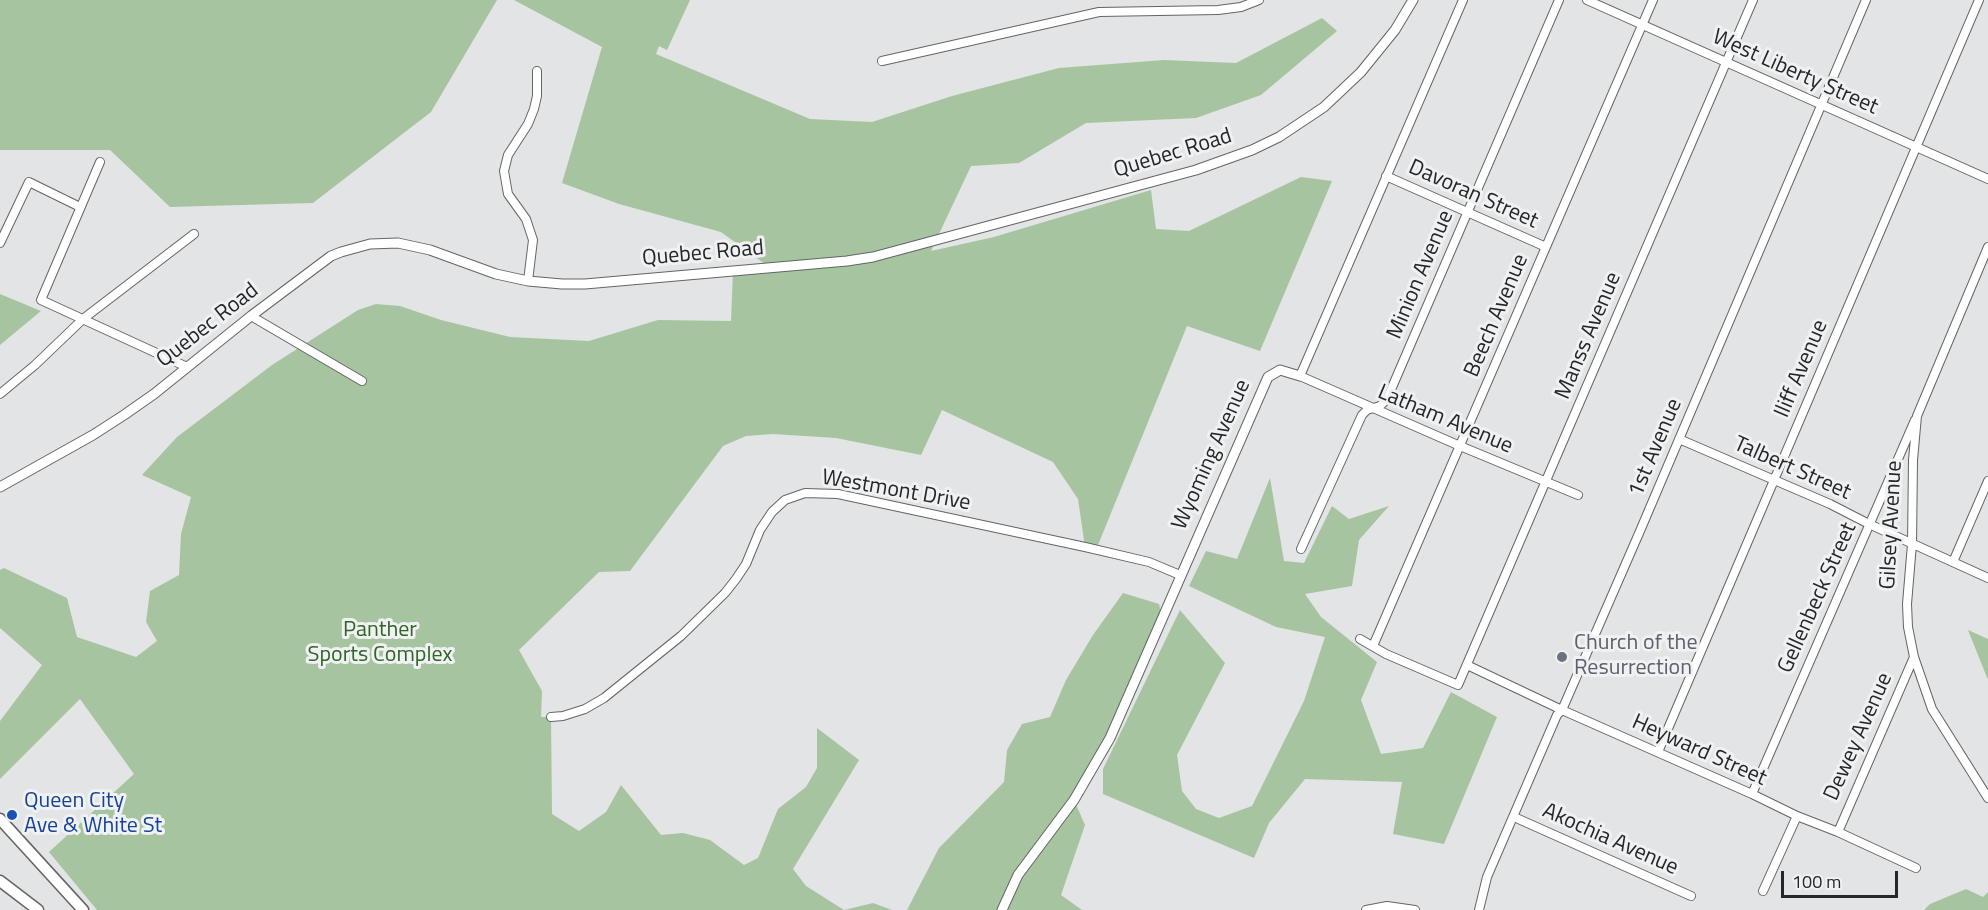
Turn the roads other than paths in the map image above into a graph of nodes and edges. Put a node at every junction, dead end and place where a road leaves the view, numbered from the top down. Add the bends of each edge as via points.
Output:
1 (1259, 0) edge
2 (1413, 0) edge
3 (1463, 0) edge
4 (1559, 0) edge
5 (1587, 0) edge
6 (1653, 0) edge
7 (1753, 0) edge
8 (1866, 0) edge
9 (1979, 0) edge
10 (1642, 24) junction
11 (882, 61) dead end
12 (1727, 62) junction
13 (537, 71) dead end
14 (1822, 104) junction
15 (1916, 147) junction
16 (100, 162) dead end
17 (1386, 176) junction
18 (1988, 179) edge
19 (81, 207) junction
20 (1468, 212) junction
21 (194, 234) dead end
22 (0, 243) edge
23 (1546, 247) junction
24 (1988, 247) edge
25 (528, 282) junction
26 (251, 316) junction
27 (83, 319) junction
28 (187, 367) junction
29 (1300, 376) junction
30 (362, 381) dead end
31 (0, 394) edge
32 (1371, 408) junction
33 (1917, 416) junction
34 (1679, 439) junction
35 (1460, 446) junction
36 (1775, 479) junction
37 (1988, 481) edge
38 (1546, 483) junction
39 (0, 487) edge
40 (1578, 495) dead end
41 (1869, 524) junction
42 (1912, 544) junction
43 (1301, 549) dead end
44 (1953, 562) junction
45 (1180, 575) junction
46 (1988, 578) edge
47 (1360, 639) dead end
48 (1373, 646) junction
49 (1914, 657) junction
50 (1467, 665) junction
51 (1562, 710) junction
52 (551, 717) dead end
53 (1658, 752) junction
54 (1752, 794) junction
55 (1988, 798) edge
56 (1797, 816) junction
57 (1514, 817) junction
58 (0, 819) edge
59 (1838, 832) junction
60 (1916, 868) dead end
61 (0, 881) edge
62 (1763, 891) dead end
63 (1691, 896) dead end
64 (38, 910) edge
65 (83, 910) edge
66 (1002, 910) edge
67 (1366, 910) edge
68 (1415, 910) edge
69 (1479, 910) edge

1 - 11 street via 1218,10 1099,12
2 - 25 street, Quebec Road via 1377,53 1324,107 1279,137 1196,170 873,257 585,284
3 - 17 street
4 - 20 street, Minion Avenue
5 - 10 street, West Liberty Street
6 - 10 street, Beech Avenue
7 - 12 street, Manss Avenue
8 - 14 street, 1st Avenue
9 - 15 street, Iliff Avenue
10 - 12 street, West Liberty Street
10 - 23 street, Beech Avenue
12 - 14 street, West Liberty Street
12 - 38 street, Manss Avenue
13 - 25 street via 534,109 508,155 504,171 508,194 526,219 533,240
14 - 15 street, West Liberty Street
14 - 34 street, 1st Avenue
15 - 18 street, West Liberty Street
15 - 36 street, Iliff Avenue
16 - 19 street
17 - 20 street, Davoran Street
17 - 29 street
19 - 22 street via 28,182
19 - 27 street via 41,300
20 - 23 street, Davoran Street
20 - 32 street, Minion Avenue via 1387,399
21 - 27 street
23 - 35 street, Beech Avenue
24 - 33 street, Gilsey Avenue
25 - 26 street, Quebec Road via 416,246 370,244 331,256
26 - 28 street, Quebec Road
26 - 30 street
27 - 28 street
27 - 31 street
28 - 39 street, Quebec Road via 93,435
29 - 32 street, Latham Avenue
29 - 45 street, Wyoming Avenue via 1280,370 1268,377
32 - 35 street, Latham Avenue
32 - 43 street, Minion Avenue via 1362,415
33 - 41 street, Gellenbeck Street
33 - 42 street, Gilsey Avenue
34 - 36 street, Talbert Street
34 - 51 street, 1st Avenue
35 - 38 street, Latham Avenue
35 - 48 street, Beech Avenue
36 - 41 street, Talbert Street
36 - 53 street, Iliff Avenue
37 - 44 street
38 - 40 street, Latham Avenue
38 - 50 street, Manss Avenue
41 - 42 street, Talbert Street
41 - 54 street, Gellenbeck Street
42 - 44 street, Talbert Street
42 - 49 street, Gilsey Avenue via 1907,604
44 - 46 street, Talbert Street
45 - 52 street, Westmont Drive via 1149,562 1085,547 838,494 805,493 785,500 772,512 736,579 681,636 585,710
45 - 66 street, Wyoming Avenue via 1110,738 1074,800 1018,874
47 - 48 street
48 - 50 street, Manss Avenue via 1458,685
49 - 55 street, Gilsey Avenue via 1932,709
49 - 59 street, Dewey Avenue
50 - 51 street, Heyward Street
51 - 53 street, Heyward Street
51 - 57 street, 1st Avenue
53 - 54 street, Heyward Street
54 - 56 street, Heyward Street
56 - 59 street, Heyward Street
56 - 62 street
57 - 63 street, Akochia Avenue
57 - 69 street, 1st Avenue via 1487,877
58 - 65 main road
59 - 60 street, Heyward Street
61 - 64 main road
67 - 68 street via 1387,906

